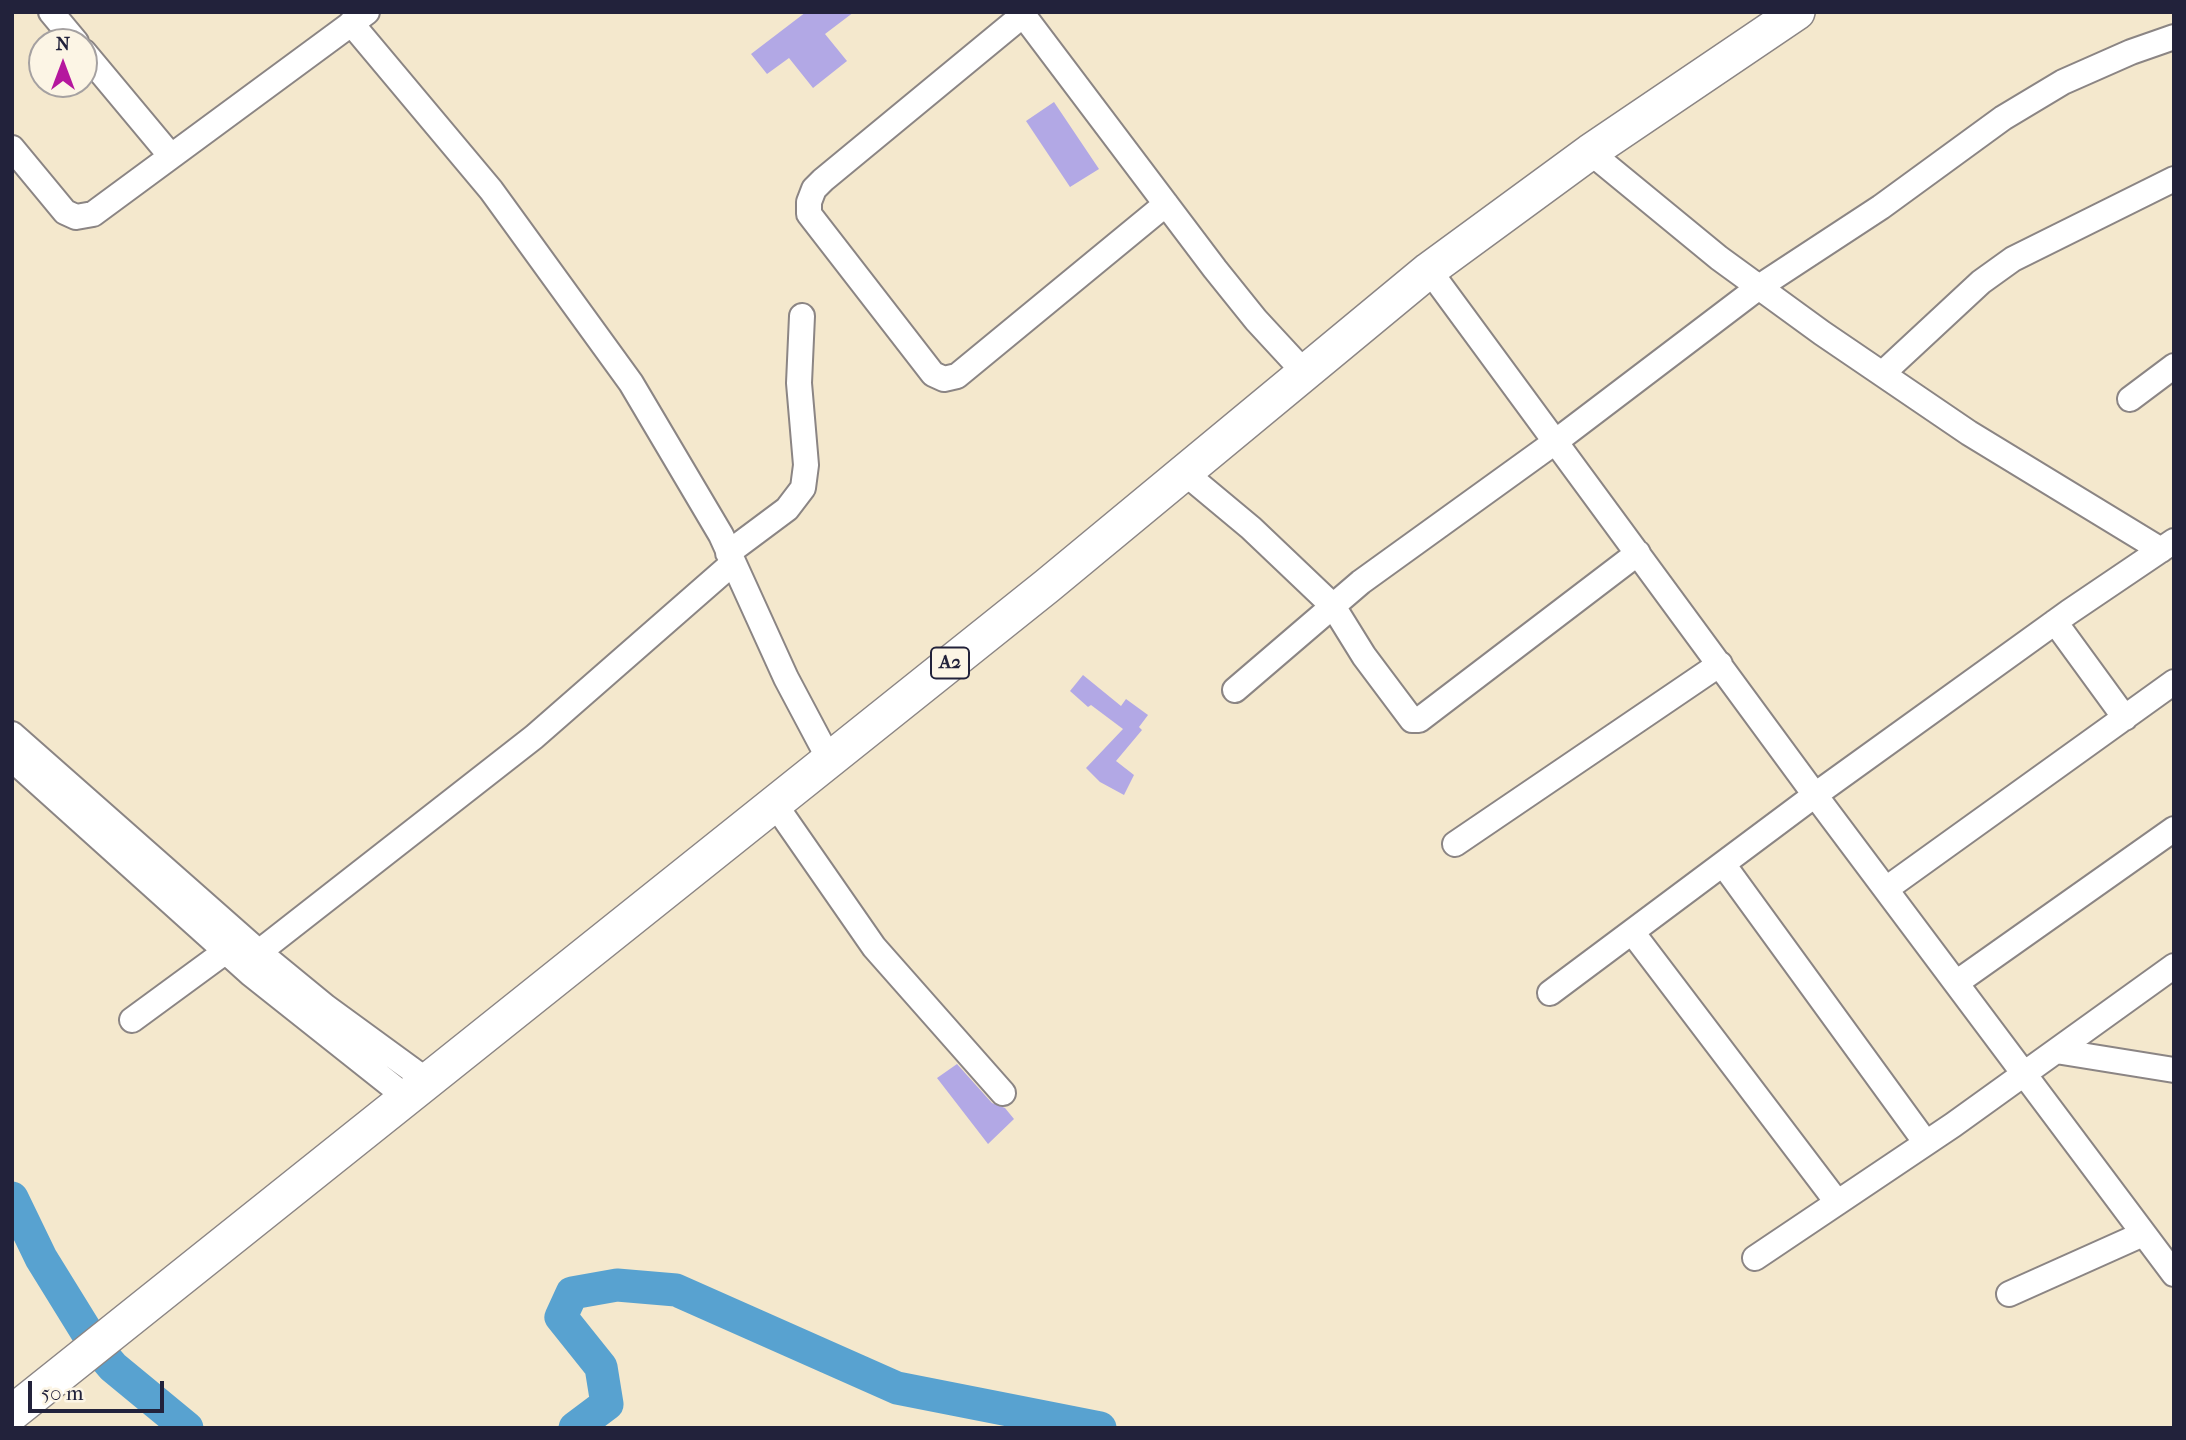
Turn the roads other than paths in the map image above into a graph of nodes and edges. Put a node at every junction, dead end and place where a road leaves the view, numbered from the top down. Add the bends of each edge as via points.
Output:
1 (51, 12) edge
2 (1797, 12) edge
3 (1022, 13) edge
4 (359, 18) edge
5 (64, 28) edge
6 (2174, 37) edge
7 (98, 69) edge
8 (12, 148) edge
9 (1590, 152) junction
10 (170, 155) junction
11 (2174, 178) edge
12 (1166, 204) junction
13 (1429, 270) junction
14 (1759, 287) junction
15 (802, 316) dead end
16 (2174, 366) edge
17 (1305, 373) junction
18 (1883, 373) junction
19 (2130, 399) dead end
20 (1555, 442) junction
21 (1185, 473) junction
22 (2167, 546) edge
23 (1637, 553) junction
24 (731, 558) junction
25 (1333, 606) junction
26 (2055, 622) junction
27 (1720, 664) junction
28 (2174, 682) edge
29 (1235, 690) dead end
30 (2125, 718) junction
31 (12, 734) edge
32 (12, 759) edge
33 (829, 759) junction
34 (55, 785) junction
35 (1815, 795) junction
36 (775, 803) junction
37 (2174, 829) edge
38 (1455, 844) dead end
39 (1723, 864) junction
40 (1886, 889) junction
41 (1632, 932) junction
42 (242, 947) junction
43 (2174, 966) edge
44 (1956, 984) junction
45 (1550, 993) dead end
46 (132, 1020) dead end
47 (2056, 1051) junction
48 (2174, 1070) edge
49 (2024, 1074) junction
50 (416, 1089) junction
51 (1003, 1093) dead end
52 (1926, 1143) junction
53 (1837, 1202) junction
54 (2143, 1234) junction
55 (1755, 1258) dead end
56 (2174, 1274) edge
57 (2009, 1294) dead end
58 (12, 1413) edge

1 - 5 street
2 - 9 highway, A2
3 - 12 street
3 - 12 street via 823,180 808,202 810,214 933,374 944,379 957,376
4 - 10 street
4 - 24 street via 573,299 631,383
6 - 14 street via 2053,88 2003,118 1881,207
7 - 10 street
8 - 10 street via 65,212 76,217 93,214
9 - 13 highway, A2
9 - 14 street
11 - 18 street via 2013,260 1981,282
12 - 17 street via 1256,320
13 - 17 highway, A2
13 - 20 street
14 - 18 street
14 - 20 street
15 - 24 street via 803,488 787,509
16 - 19 street
17 - 21 highway, A2
18 - 22 street via 1969,433
20 - 23 street
20 - 25 street
21 - 25 street
21 - 33 highway, A2
22 - 26 street
23 - 25 street via 1419,720 1406,716
23 - 27 street
24 - 33 street
24 - 42 street via 534,737
25 - 29 street
26 - 30 street
26 - 35 street
27 - 35 street
27 - 38 street
28 - 30 street
30 - 40 street
31 - 34 street
32 - 34 street
33 - 36 highway, A2
34 - 42 street
35 - 39 street
35 - 40 street
36 - 50 highway, A2
36 - 51 street via 874,947
37 - 44 street
39 - 41 street
39 - 52 street
40 - 44 street
41 - 45 street
41 - 53 street
42 - 46 street
42 - 50 street
42 - 50 street via 336,1014
43 - 47 street
44 - 49 street
47 - 48 street
47 - 49 street
49 - 52 street
49 - 54 street
50 - 58 highway, A2
52 - 53 street
53 - 55 street
54 - 56 street
54 - 57 street

